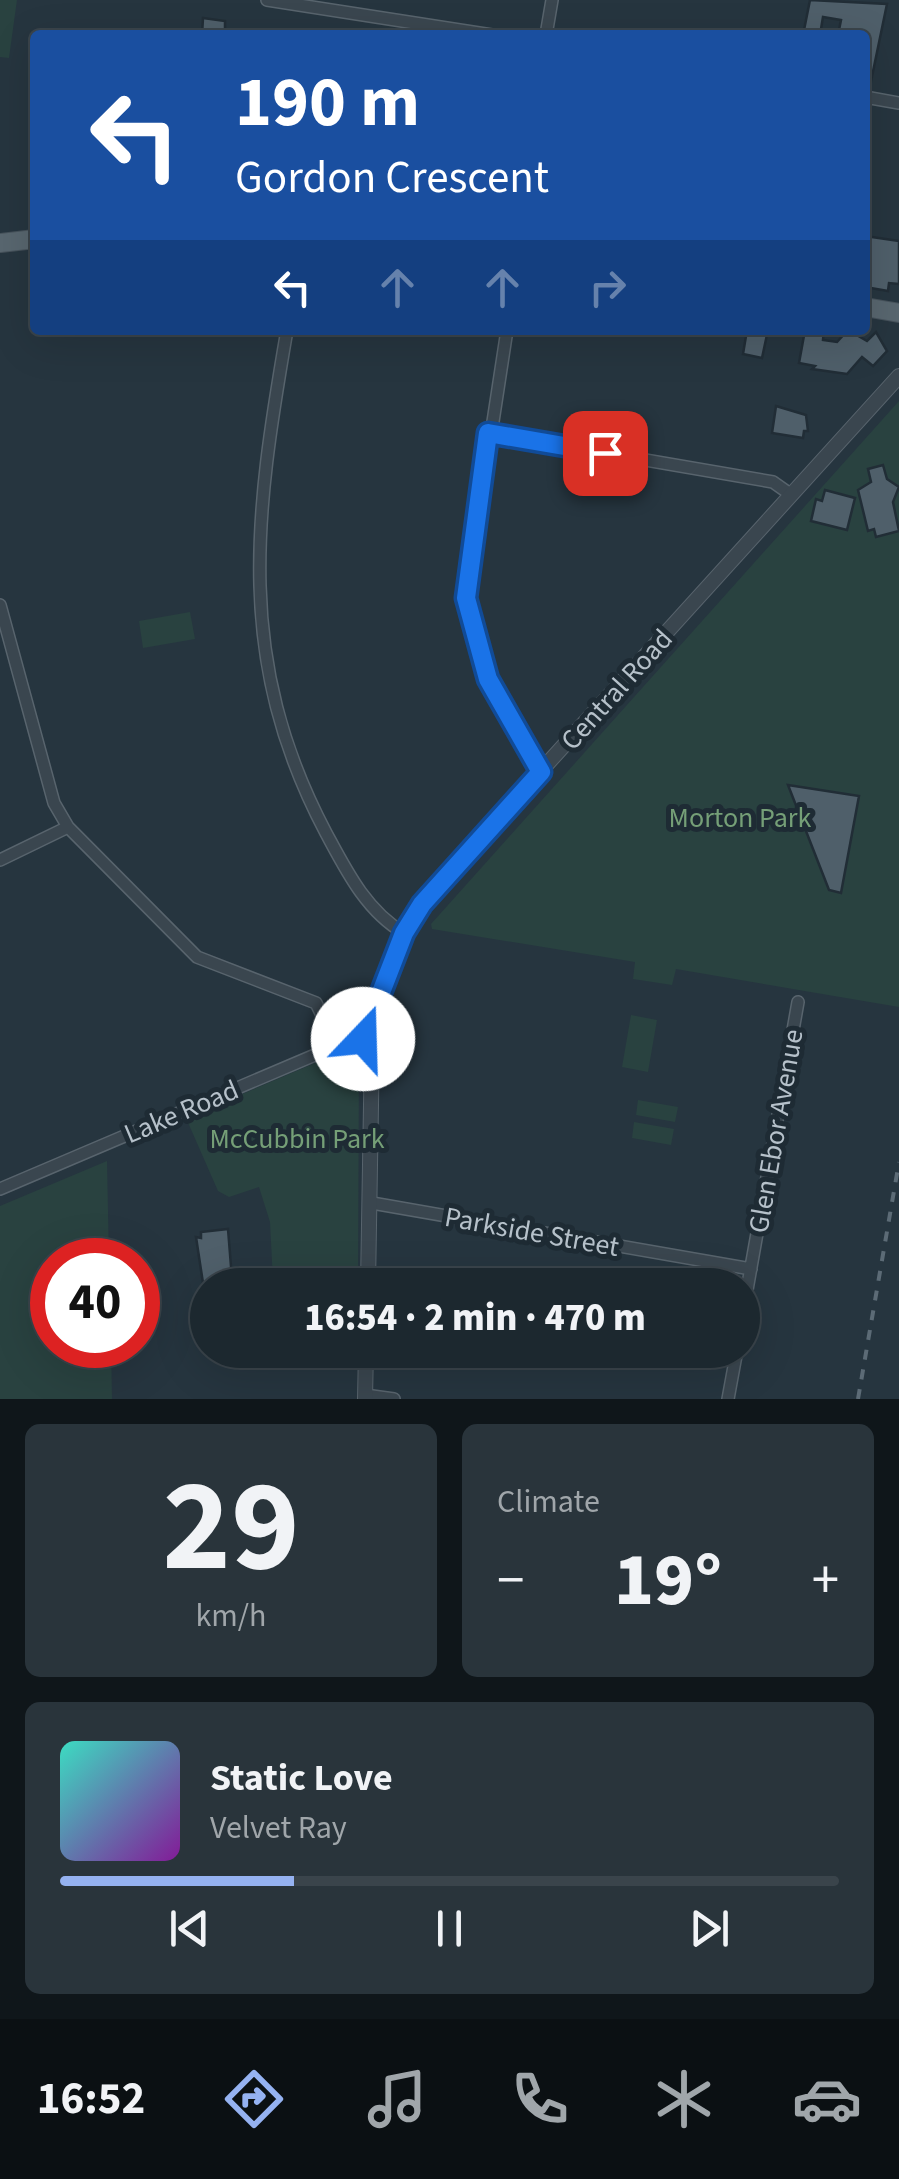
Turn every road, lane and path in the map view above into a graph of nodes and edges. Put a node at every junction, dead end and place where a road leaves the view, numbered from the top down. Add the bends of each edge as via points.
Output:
1 (268, 0) edge
2 (552, 0) edge
3 (460, 30) edge
4 (547, 30) edge
5 (870, 98) edge
6 (899, 103) edge
7 (30, 240) edge
8 (0, 243) edge
9 (870, 308) edge
10 (899, 313) edge
11 (286, 335) edge
12 (506, 335) edge
13 (899, 376) edge
14 (488, 433) junction
15 (790, 494) junction
16 (0, 605) edge
17 (541, 772) junction
18 (68, 826) junction
19 (0, 860) edge
20 (404, 933) junction
21 (798, 1002) dead end
22 (369, 1036) junction
23 (336, 1044) junction
24 (1, 1185) edge
25 (372, 1203) junction
26 (369, 1268) edge
27 (745, 1268) edge
28 (751, 1268) edge
29 (366, 1368) edge
30 (734, 1368) edge
31 (365, 1397) edge
32 (394, 1399) edge
33 (728, 1399) edge

1 - 3 street
2 - 4 street
5 - 6 street
7 - 8 main road
9 - 10 main road
11 - 20 street via 258,532 260,626 278,715 310,801 377,914
12 - 14 street
13 - 15 street, Central Road
14 - 15 street via 772,482
14 - 17 street via 466,598 488,679
15 - 17 street, Central Road
16 - 18 street via 54,804
17 - 20 street, Central Road via 422,904
18 - 19 street
18 - 23 street via 198,958 316,1003
20 - 22 street, Central Road
21 - 28 street, Glen Ebor Avenue
22 - 23 street, Lake Road
22 - 25 street, Central Road
23 - 24 street, Lake Road
25 - 26 street, Central Road
25 - 27 street, Parkside Street
29 - 31 street
30 - 33 street
31 - 32 street

